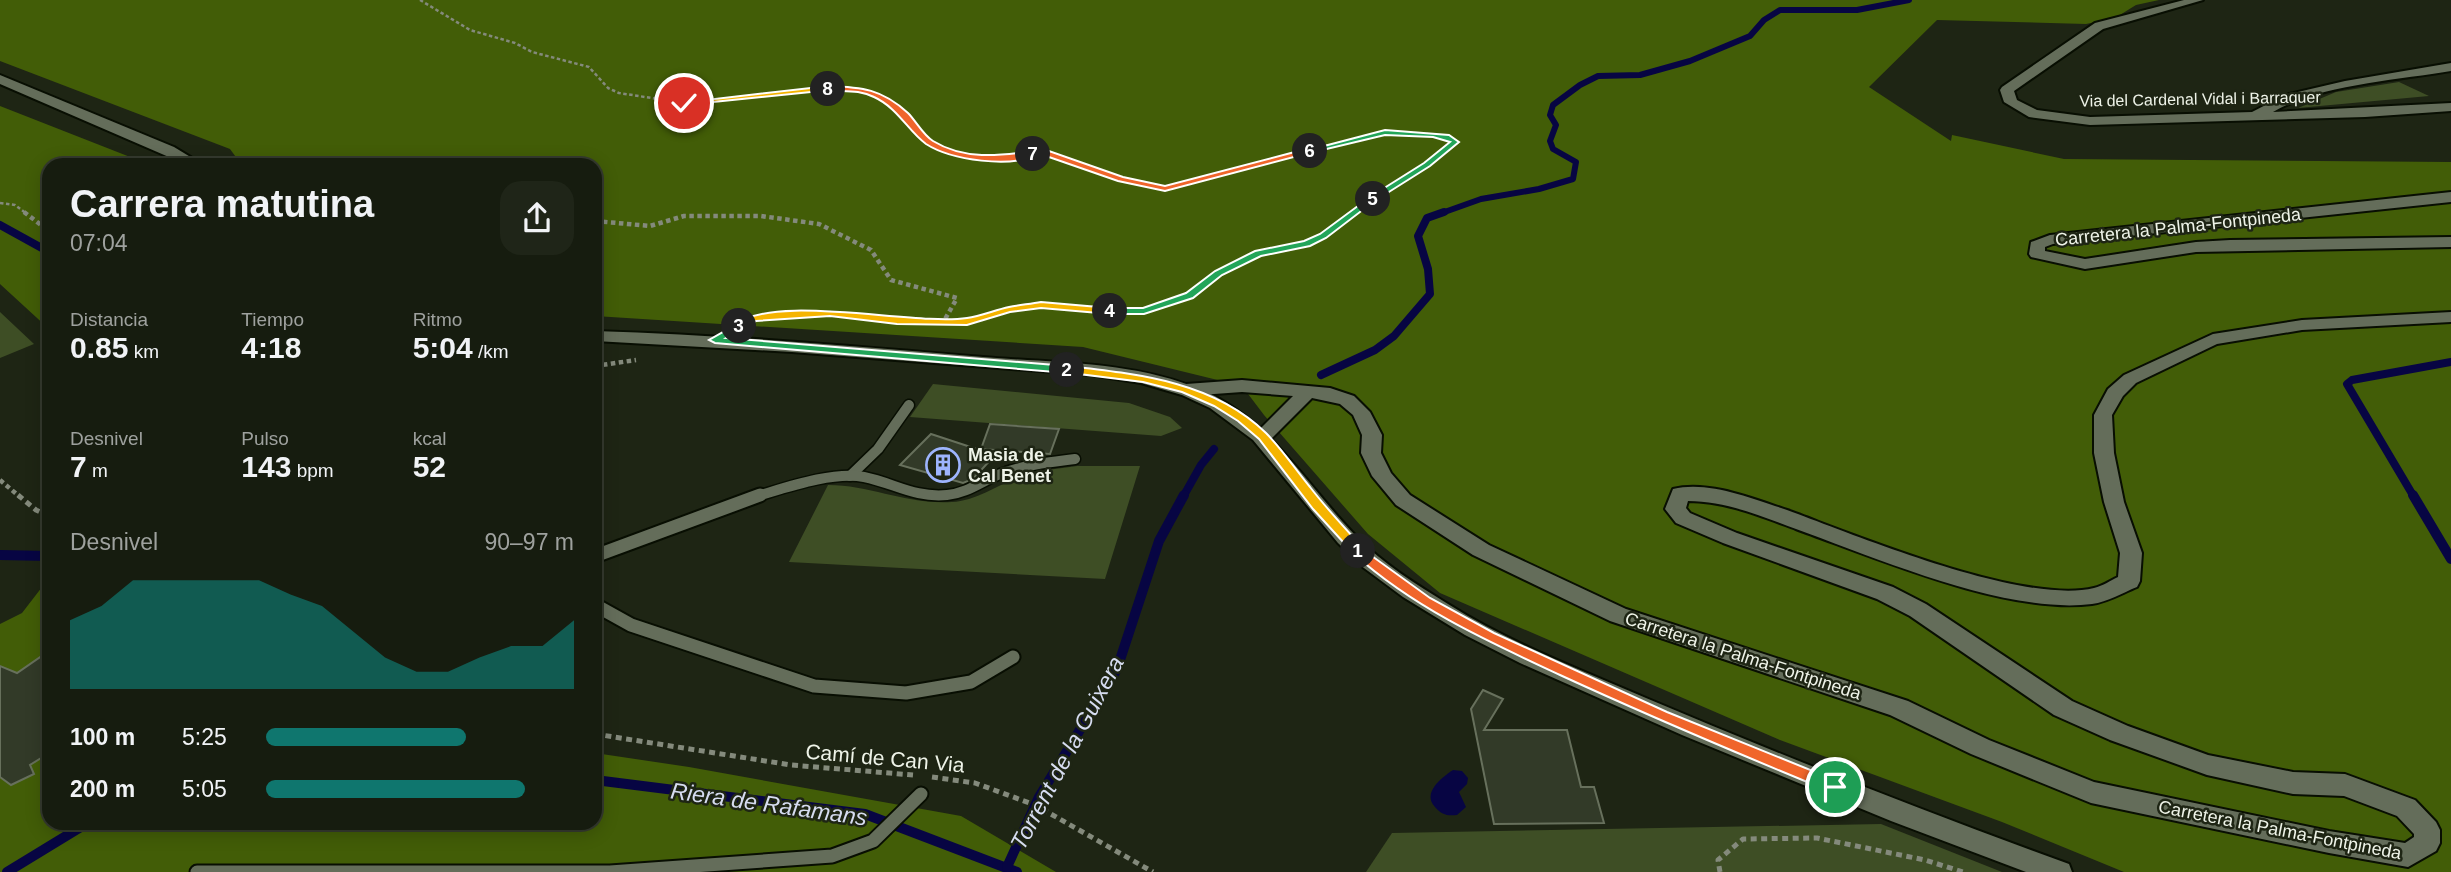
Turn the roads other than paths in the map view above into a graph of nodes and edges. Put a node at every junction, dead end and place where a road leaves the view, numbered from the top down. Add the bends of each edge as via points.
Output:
1 (2197, 0) edge
2 (2451, 67) edge
3 (0, 79) edge
4 (2451, 107) edge
5 (2254, 117) junction
6 (185, 158) edge
7 (2451, 197) edge
8 (2451, 242) edge
9 (2451, 317) edge
10 (602, 336) edge
11 (1186, 390) junction
12 (1308, 392) junction
13 (909, 405) dead end
14 (1263, 436) junction
15 (1075, 459) dead end
16 (850, 476) junction
17 (602, 553) edge
18 (602, 609) edge
19 (1013, 657) dead end
20 (921, 794) dead end
21 (2016, 864) edge
22 (197, 872) edge
23 (2059, 872) edge

1 - 5 street, Via del Cardenal Vidal i Barraquer via 2099,26 2007,90 2011,102 2034,114 2090,121
2 - 5 street via 2285,99
3 - 6 street
4 - 5 street, Via del Cardenal Vidal i Barraquer
7 - 8 street, Carretera la Palma-Fontpineda via 2050,240 2037,245 2037,254 2085,264 2207,247
9 - 12 street, Carretera la Palma-Fontpineda via 2326,323 2213,339 2130,379 2115,393 2103,415 2104,453 2114,502 2132,553 2129,581 2096,596 2060,597 2003,589 1772,512 1698,493 1680,494 1675,509 1683,518 1730,538 1885,593 1918,610 2063,708 2119,733 2207,765 2293,783 2345,785 2406,808 2427,830 2427,843 2409,855 2091,792 1899,708 1618,615 1481,550 1403,500 1382,476 1371,453 1372,435 1361,412 1346,400
10 - 11 street via 715,340 1087,371 1144,378
11 - 12 street, Carretera la Palma-Fontpineda via 1242,386
11 - 14 street via 1226,408
12 - 14 street
13 - 16 lane via 878,449
14 - 21 street via 1348,541 1426,601 1513,648 1662,716
15 - 16 lane via 998,474 965,492 931,495
16 - 17 lane via 772,491
18 - 19 lane via 632,625 814,687 906,693 971,682
20 - 22 lane via 873,841 832,856 610,872
21 - 23 street

